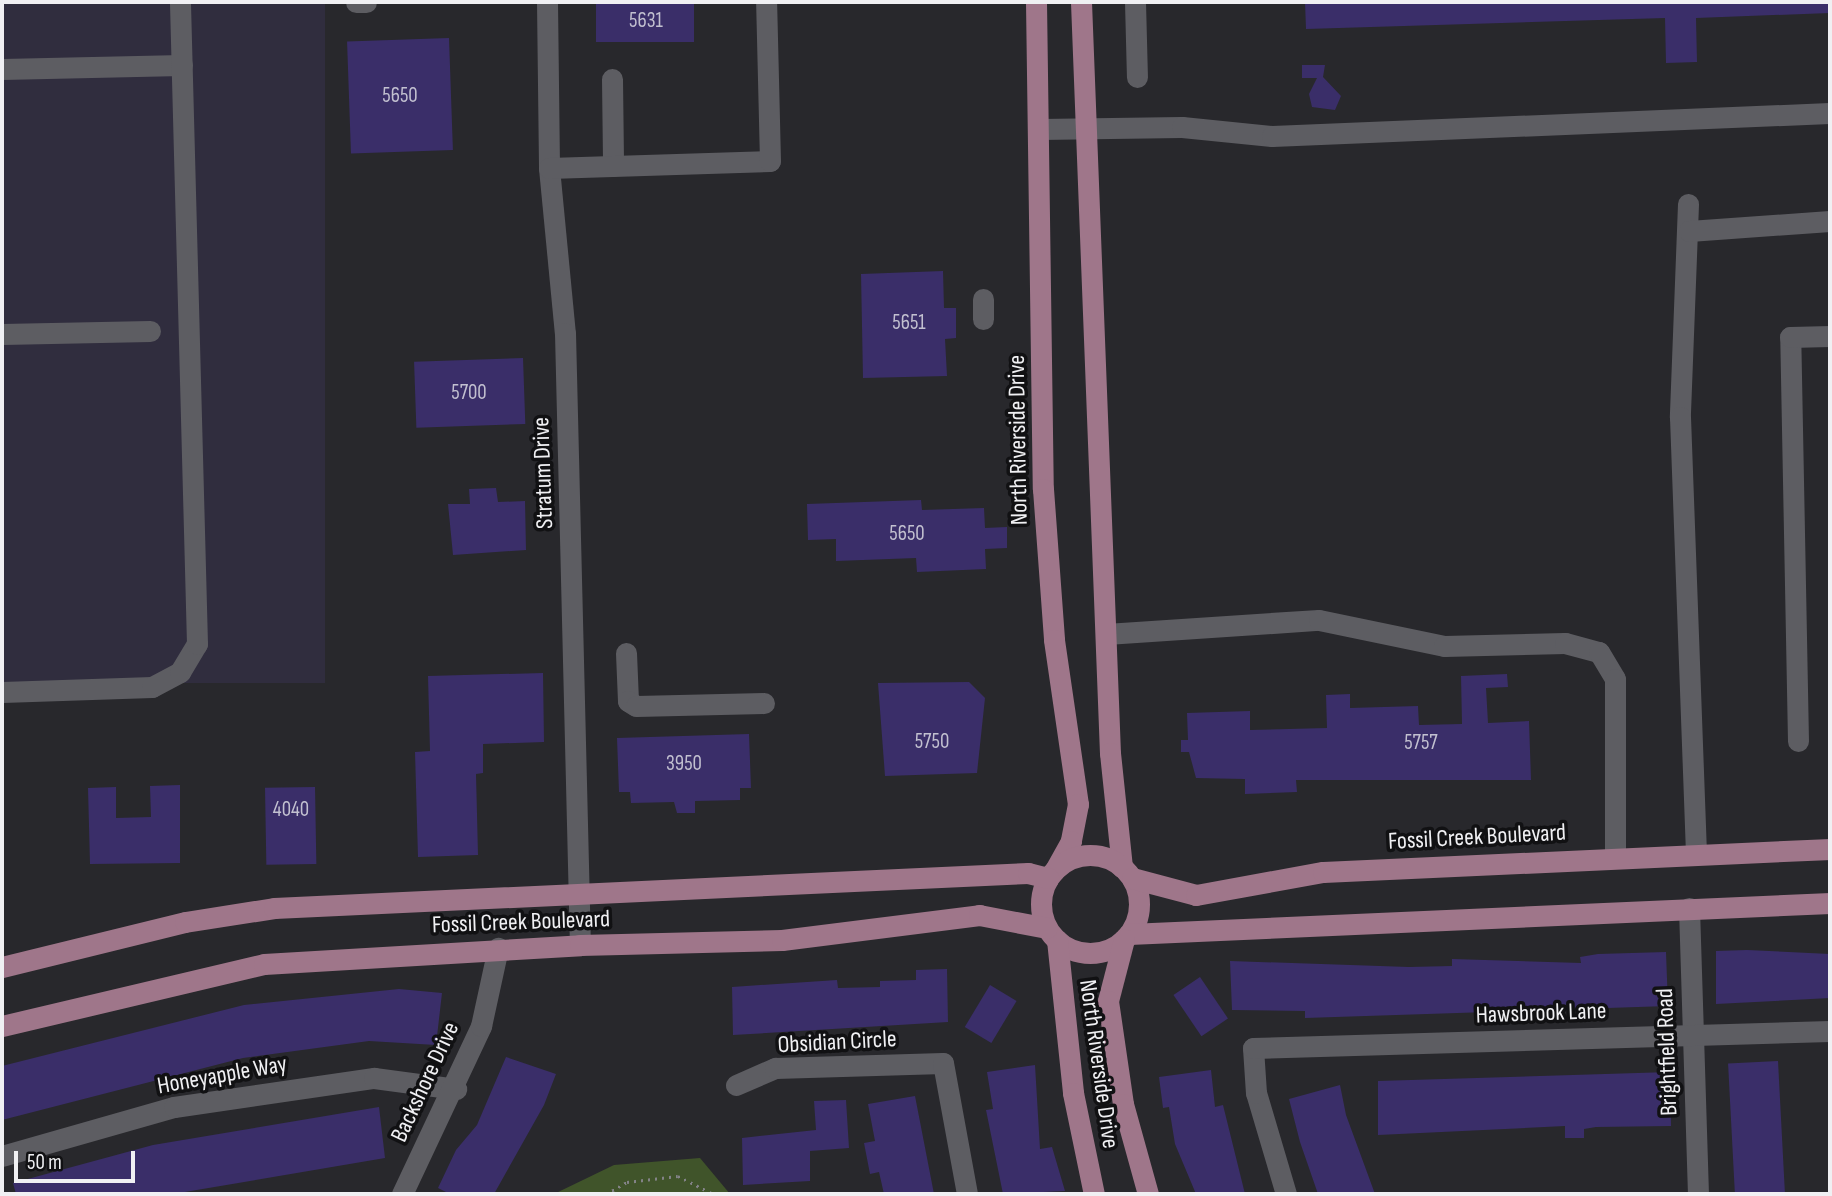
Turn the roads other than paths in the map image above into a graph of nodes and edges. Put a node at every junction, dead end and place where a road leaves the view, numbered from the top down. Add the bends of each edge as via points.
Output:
1 (180, 2) edge
2 (356, 2) edge
3 (366, 2) edge
4 (547, 2) edge
5 (766, 2) edge
6 (1036, 2) edge
7 (1082, 2) edge
8 (1135, 2) edge
9 (182, 65) junction
10 (2, 69) edge
11 (1137, 77) dead end
12 (612, 79) dead end
13 (1830, 114) edge
14 (1040, 129) junction
15 (1084, 130) junction
16 (613, 166) junction
17 (549, 169) junction
18 (1688, 204) dead end
19 (1830, 221) edge
20 (1689, 231) junction
21 (150, 331) dead end
22 (2, 334) edge
23 (1830, 336) edge
24 (1106, 634) junction
25 (626, 653) dead end
26 (2, 692) edge
27 (764, 703) dead end
28 (1798, 741) dead end
29 (1830, 849) edge
30 (1696, 853) junction
31 (1615, 855) junction
32 (1127, 873) junction
33 (1051, 874) junction
34 (578, 893) junction
35 (1830, 903) edge
36 (1689, 908) junction
37 (1052, 934) junction
38 (1126, 937) junction
39 (580, 944) junction
40 (498, 948) junction
41 (2, 967) edge
42 (2, 1026) edge
43 (1830, 1031) edge
44 (1693, 1034) junction
45 (736, 1085) dead end
46 (456, 1088) junction
47 (2, 1156) edge
48 (402, 1194) edge
49 (968, 1194) edge
50 (1094, 1194) edge
51 (1148, 1194) edge
52 (1286, 1194) edge
53 (1698, 1194) edge

1 - 9 street
2 - 3 street
4 - 17 street, Stratum Drive
5 - 16 street via 770,161
6 - 14 main road, North Riverside Drive
7 - 15 main road
8 - 11 street
9 - 10 street
9 - 26 street via 198,644 180,672 152,687
12 - 16 street
13 - 15 street via 1272,136 1182,127
14 - 15 street
14 - 33 main road, North Riverside Drive via 1043,489 1054,640 1078,804 1071,841
15 - 24 main road
16 - 17 street
17 - 34 street, Stratum Drive via 565,333
18 - 20 street
19 - 20 street
20 - 30 street via 1680,417
21 - 22 street
23 - 28 street via 1790,337
24 - 31 street via 1319,620 1444,646 1565,643 1600,652 1615,679
24 - 32 main road
25 - 27 street via 628,701 636,706
29 - 30 main road, Fossil Creek Boulevard
30 - 31 main road, Fossil Creek Boulevard
31 - 32 main road, Fossil Creek Boulevard via 1323,872 1196,895
32 - 33 main road via 1095,855
32 - 38 main road via 1138,913
33 - 34 main road, Fossil Creek Boulevard
33 - 37 main road via 1041,903
34 - 39 street, Stratum Drive
34 - 41 main road, Fossil Creek Boulevard via 274,908 185,922
35 - 36 main road
36 - 38 main road
36 - 44 street, Brightfield Road
37 - 38 main road via 1083,952
37 - 39 main road, Fossil Creek Boulevard via 979,915 782,940
37 - 50 main road, North Riverside Drive via 1073,1093
38 - 51 main road, North Riverside Drive via 1108,1001 1123,1104
39 - 40 main road, Fossil Creek Boulevard
40 - 42 main road, Fossil Creek Boulevard via 264,964
40 - 46 street, Backshore Drive via 481,1026
43 - 44 street, Hawsbrook Lane
44 - 52 street, Hawsbrook Lane via 1253,1048 1256,1094
44 - 53 street, Brightfield Road
45 - 49 street, Obsidian Circle via 775,1068 943,1063
46 - 47 street, Honeyapple Way via 374,1078 174,1107
46 - 48 street, Backshore Drive

